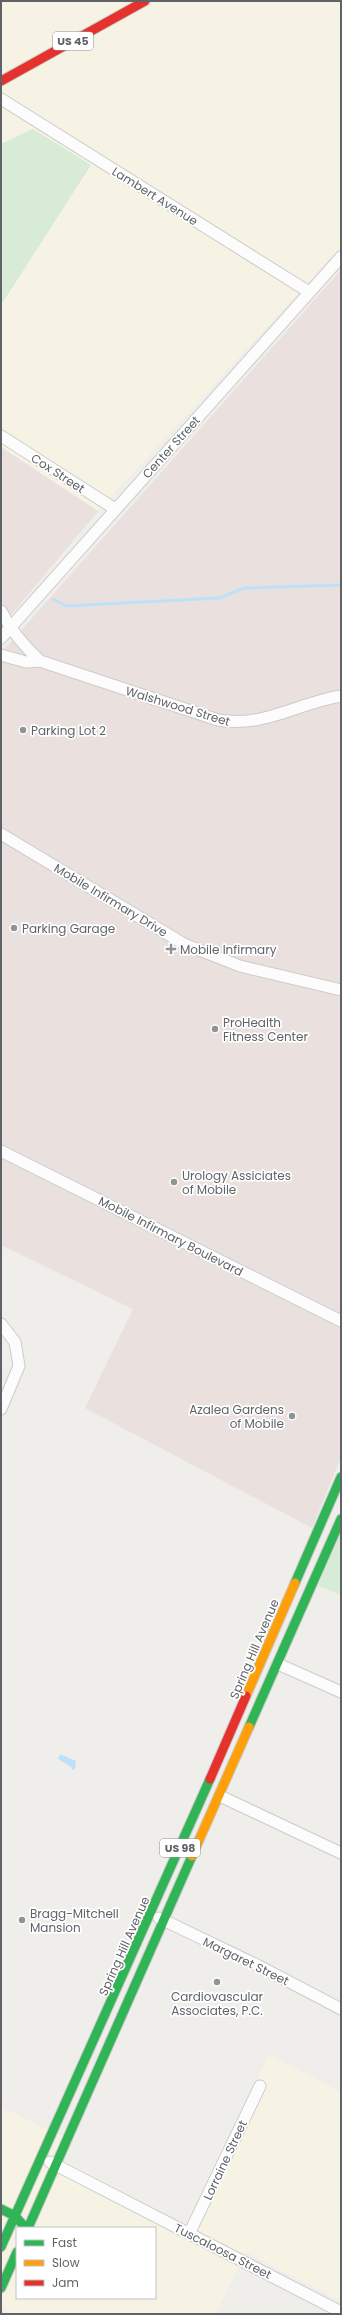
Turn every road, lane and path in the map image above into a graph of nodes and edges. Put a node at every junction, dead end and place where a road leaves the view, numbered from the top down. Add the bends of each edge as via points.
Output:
1 (145, 1) edge
2 (1, 81) edge
3 (1, 99) edge
4 (341, 257) edge
5 (309, 292) junction
6 (1, 436) edge
7 (115, 509) junction
8 (1, 611) edge
9 (10, 628) junction
10 (1, 638) edge
11 (1, 656) edge
12 (40, 661) junction
13 (341, 696) edge
14 (1, 834) edge
15 (341, 990) edge
16 (1, 1151) edge
17 (341, 1321) edge
18 (1, 1324) edge
19 (1, 1409) edge
20 (341, 1477) edge
21 (341, 1519) edge
22 (278, 1664) junction
23 (341, 1692) edge
24 (220, 1796) junction
25 (341, 1853) edge
26 (151, 1915) junction
27 (164, 1921) junction
28 (341, 2009) edge
29 (260, 2086) dead end
30 (41, 2158) junction
31 (56, 2164) junction
32 (1, 2209) edge
33 (15, 2216) junction
34 (26, 2227) edge
35 (27, 2227) edge
36 (189, 2234) junction
37 (1, 2247) edge
38 (16, 2254) edge
39 (1, 2288) edge
40 (341, 2312) edge

1 - 2 main road, US 45
3 - 5 street, Lambert Avenue
4 - 5 street, Center Street
5 - 7 street, Center Street
6 - 7 street, Cox Street
7 - 9 street, Center Street
8 - 9 street, Walshwood Street
9 - 10 street, Center Street
9 - 12 street, Walshwood Street
11 - 12 street, Walshwood Street via 21,661
12 - 13 street, Walshwood Street via 218,720 235,723 258,721
14 - 15 street, Mobile Infirmary Drive via 184,944 240,966
16 - 17 street, Mobile Infirmary Boulevard
18 - 19 street via 15,1342 19,1366
20 - 26 main road, Spring Hill Avenue / US 98
21 - 22 main road, US 98
22 - 23 street
22 - 24 main road, US 98
24 - 25 street
24 - 27 main road, US 98
26 - 27 street, Margaret Street
26 - 30 main road, Spring Hill Avenue / US 98
27 - 28 street, Margaret Street
27 - 31 main road, US 98
29 - 36 street, Lorraine Street
30 - 31 street, Tuscaloosa Street
30 - 33 main road, Spring Hill Avenue / US 98
31 - 35 main road, US 98
31 - 36 street, Tuscaloosa Street
32 - 33 main road
33 - 34 main road
33 - 37 main road, Spring Hill Avenue / US 98
36 - 40 street, Tuscaloosa Street
38 - 39 main road

